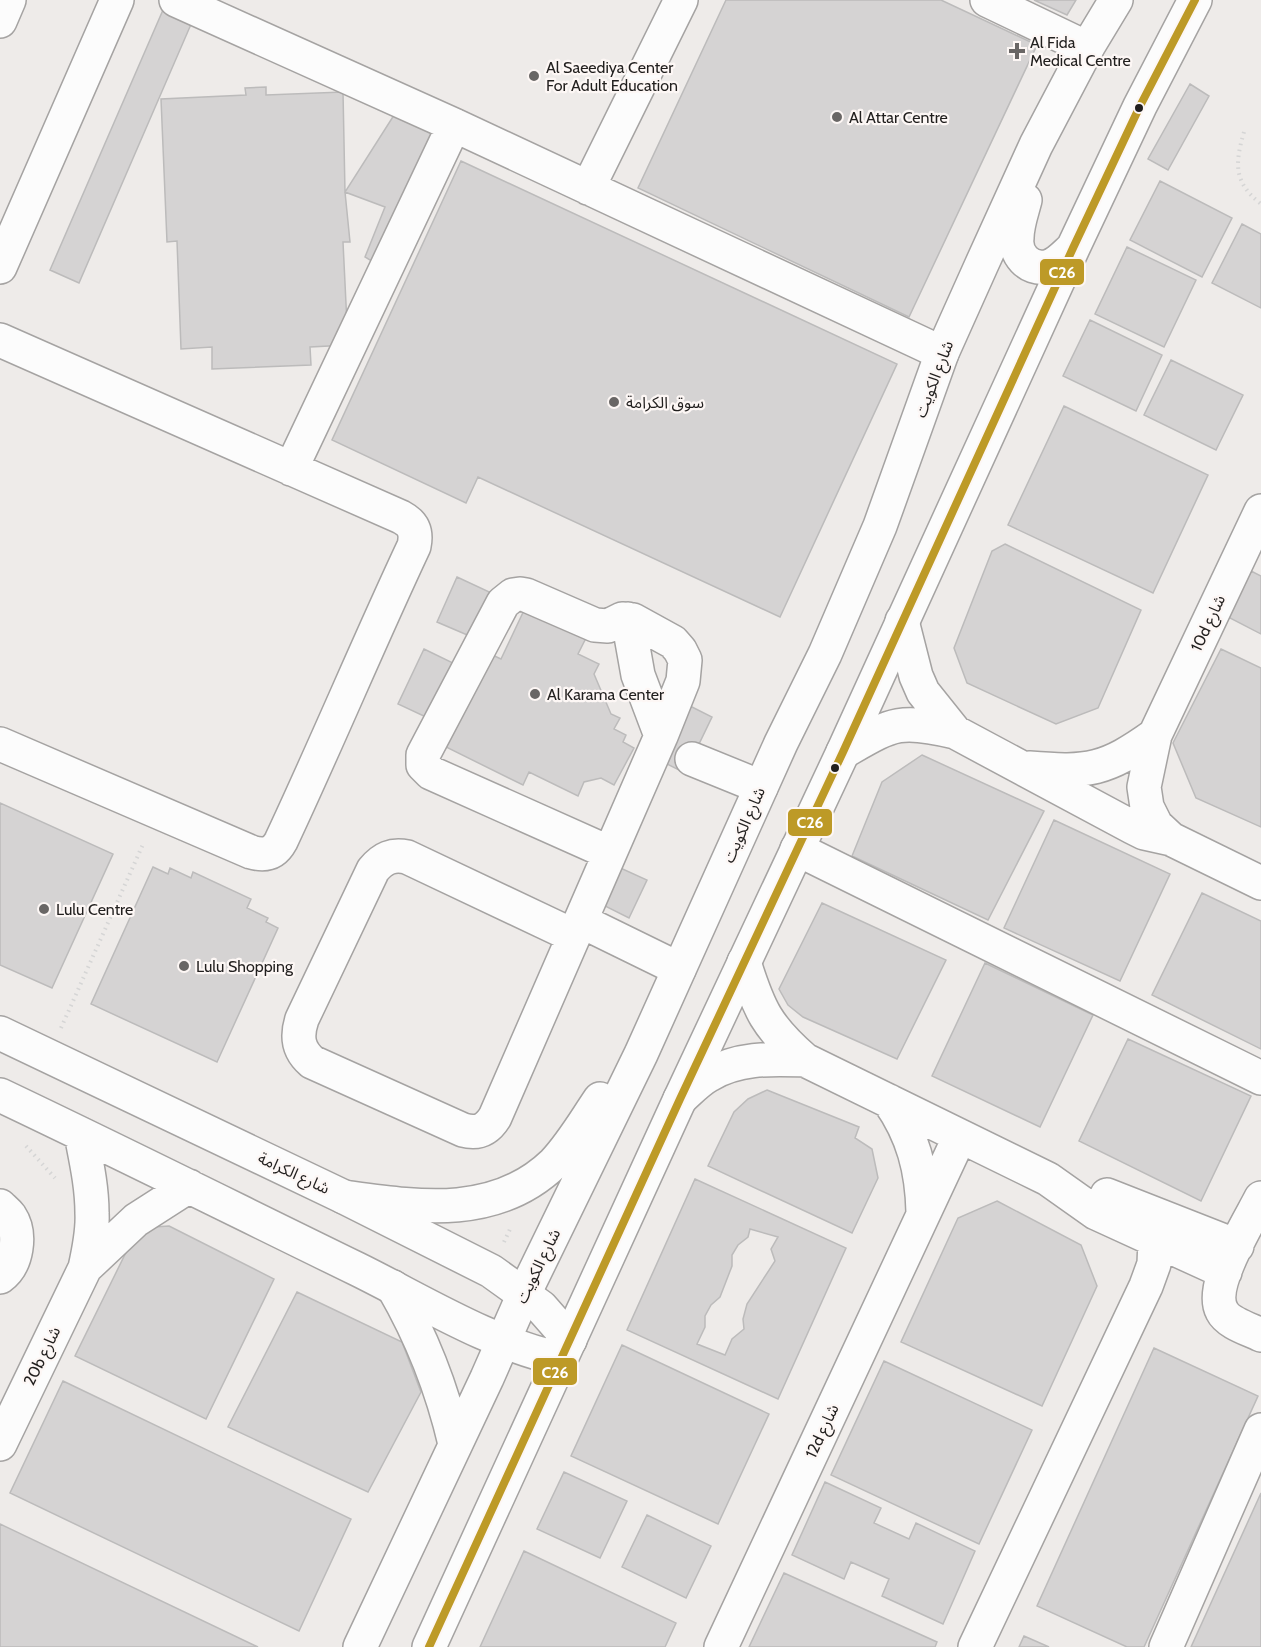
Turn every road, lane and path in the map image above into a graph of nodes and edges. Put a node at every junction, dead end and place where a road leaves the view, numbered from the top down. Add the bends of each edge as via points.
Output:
1 (9, 0) edge
2 (176, 0) edge
3 (681, 0) edge
4 (987, 0) edge
5 (1116, 0) edge
6 (1195, 0) edge
7 (110, 3) edge
8 (0, 21) edge
9 (1087, 48) junction
10 (453, 125) junction
11 (1244, 132) dead end
12 (1036, 146) junction
13 (588, 188) junction
14 (1261, 204) edge
15 (1073, 248) junction
16 (0, 267) edge
17 (0, 340) edge
18 (942, 353) junction
19 (291, 469) junction
20 (1261, 511) edge
21 (628, 619) junction
22 (902, 621) junction
23 (955, 732) junction
24 (1155, 735) junction
25 (0, 744) edge
26 (670, 748) junction
27 (843, 752) junction
28 (1021, 768) junction
29 (761, 788) junction
30 (1171, 839) junction
31 (797, 849) junction
32 (610, 853) junction
33 (1261, 883) edge
34 (578, 929) junction
35 (744, 962) junction
36 (679, 969) junction
37 (0, 1033) edge
38 (641, 1054) junction
39 (805, 1060) junction
40 (1261, 1078) edge
41 (0, 1095) edge
42 (680, 1100) junction
43 (889, 1101) junction
44 (81, 1134) junction
45 (960, 1136) junction
46 (1048, 1179) junction
47 (189, 1186) junction
48 (344, 1197) junction
49 (1261, 1198) edge
50 (0, 1206) edge
51 (923, 1214) junction
52 (1155, 1240) junction
53 (1231, 1259) junction
54 (85, 1268) junction
55 (0, 1277) edge
56 (393, 1287) junction
57 (524, 1294) junction
58 (1261, 1335) edge
59 (504, 1341) junction
60 (566, 1350) junction
61 (4, 1427) edge
62 (1261, 1430) edge
63 (455, 1444) junction
64 (360, 1647) edge
65 (429, 1647) edge
66 (721, 1647) edge
67 (975, 1647) edge
68 (1166, 1647) edge

1 - 8 street
2 - 10 street
3 - 13 street
4 - 9 street
5 - 9 street, شارع الكويت
6 - 15 street
7 - 16 street
9 - 12 street, شارع الكويت
10 - 13 street
10 - 19 street
11 - 14 path via 1236,157 1240,180
12 - 15 street via 1016,239 1018,251 1034,266 1046,267
12 - 18 street, شارع الكويت
13 - 18 street
15 - 22 street
17 - 19 street
18 - 29 street, شارع الكويت via 880,526
19 - 25 street via 409,521 416,537 277,849 269,854 251,852
20 - 24 street, 10d شارع
21 - 26 street via 638,675
21 - 26 street via 673,642 685,660
21 - 32 street via 608,626 595,625 526,595 507,598 422,760 431,773
22 - 23 street, 10d شارع via 923,692
22 - 27 street
23 - 27 street, 10d شارع via 906,724 888,728
23 - 28 street, 10d شارع
24 - 28 street, 10d شارع via 1122,758 1101,766 1079,770
24 - 30 street, 10d شارع via 1144,787 1147,807 1156,825
26 - 29 street
26 - 32 street
27 - 31 street
28 - 30 street, 10d شارع via 1144,833
29 - 36 street, شارع الكويت
30 - 33 street, 10d شارع
31 - 35 street
31 - 40 street
32 - 34 street
34 - 34 street via 407,857 388,857 374,870 302,1019 298,1030 303,1054 312,1062 463,1130 482,1131 495,1117
34 - 36 street
35 - 39 street via 770,1026
35 - 42 street
36 - 38 street, شارع الكويت
37 - 48 street, شارع الكرامة
38 - 48 street via 612,1083 553,1164 529,1182 502,1195 447,1207
38 - 57 street, شارع الكويت
39 - 42 street via 754,1059 730,1065 708,1075
39 - 43 street
41 - 44 street
42 - 60 street
43 - 45 street
43 - 51 street, 12d شارع via 912,1142 919,1166
44 - 47 street
44 - 54 street, 20b شارع via 92,1214
45 - 46 street
45 - 51 street, 12d شارع
46 - 52 street via 1096,1213
46 - 53 street via 1107,1194
47 - 54 street, 20b شارع via 136,1220
47 - 56 street
48 - 57 street, شارع الكرامة via 491,1271
49 - 53 street
50 - 55 street via 11,1217 17,1235 15,1254 7,1272
51 - 66 street, 12d شارع
52 - 53 street
52 - 67 street via 1154,1264 1146,1286
53 - 58 street via 1219,1292 1222,1313
54 - 61 street, 20b شارع
56 - 59 street
56 - 63 street via 429,1357
57 - 59 street, شارع الكويت
57 - 60 street, شارع الكرامة via 541,1307
59 - 60 street via 540,1355
59 - 63 street, شارع الكويت
60 - 65 street
62 - 68 street
63 - 64 street, شارع الكويت

